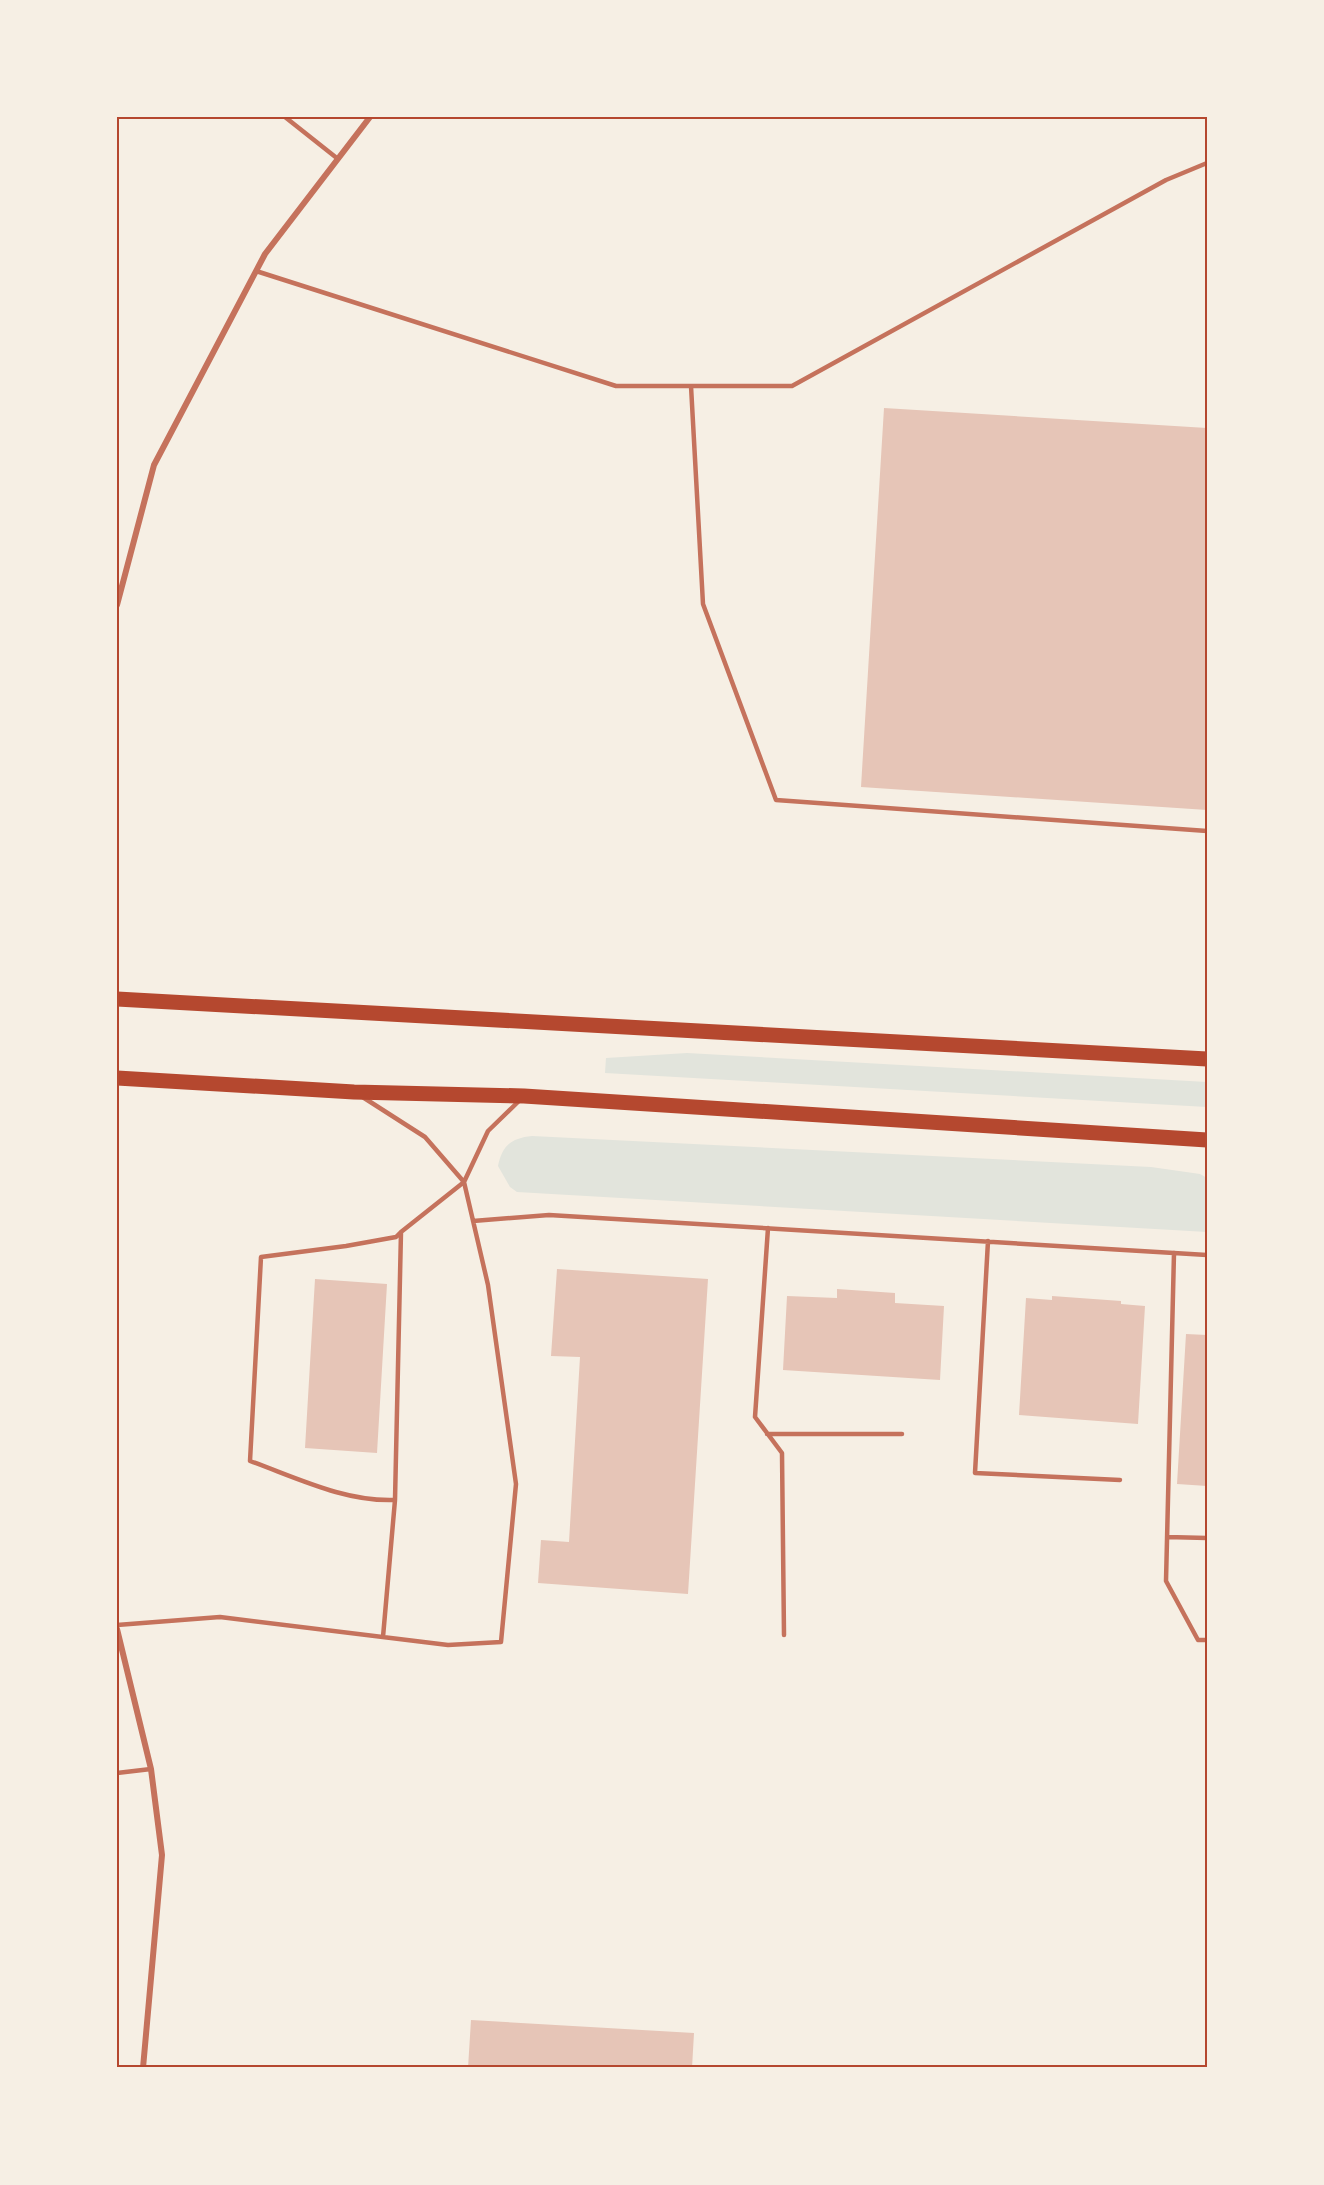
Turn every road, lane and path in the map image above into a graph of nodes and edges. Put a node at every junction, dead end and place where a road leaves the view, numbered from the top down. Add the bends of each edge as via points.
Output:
1 (285, 117) edge
2 (370, 117) edge
3 (338, 159) junction
4 (1207, 163) edge
5 (256, 271) junction
6 (691, 386) junction
7 (117, 605) edge
8 (1207, 831) edge
9 (117, 999) edge
10 (1207, 1059) edge
11 (117, 1078) edge
12 (354, 1092) junction
13 (524, 1096) junction
14 (1205, 1141) edge
15 (464, 1182) junction
16 (473, 1221) junction
17 (768, 1228) junction
18 (400, 1232) junction
19 (988, 1241) junction
20 (1174, 1252) junction
21 (1207, 1255) edge
22 (767, 1434) junction
23 (902, 1434) dead end
24 (1120, 1480) dead end
25 (396, 1500) junction
26 (1167, 1537) junction
27 (1207, 1538) edge
28 (117, 1627) edge
29 (784, 1635) dead end
30 (383, 1637) junction
31 (1207, 1640) edge
32 (151, 1769) junction
33 (117, 1773) edge
34 (143, 2068) edge

1 - 3 lane
2 - 3 street
3 - 5 street
4 - 6 lane via 1166,180 792,386
5 - 6 lane via 616,386
5 - 7 street via 154,465
6 - 8 lane via 703,603 776,800
9 - 10 main road
11 - 12 main road
12 - 13 main road
12 - 15 lane via 425,1137
13 - 14 main road
13 - 15 lane via 488,1131
15 - 16 lane
15 - 18 lane
16 - 17 lane via 549,1215
16 - 30 lane via 488,1285 516,1484 501,1642 448,1646
17 - 19 lane
17 - 22 lane via 755,1418
18 - 25 lane
18 - 25 lane via 396,1237 346,1246 261,1257 250,1461 348,1496
19 - 20 lane
19 - 24 lane via 975,1473
20 - 21 lane
20 - 26 lane
22 - 23 lane
22 - 29 lane via 782,1453
25 - 30 lane
26 - 27 lane
26 - 31 lane via 1166,1581 1198,1640
28 - 30 lane via 220,1617
28 - 32 street
32 - 33 lane
32 - 34 street via 162,1855

